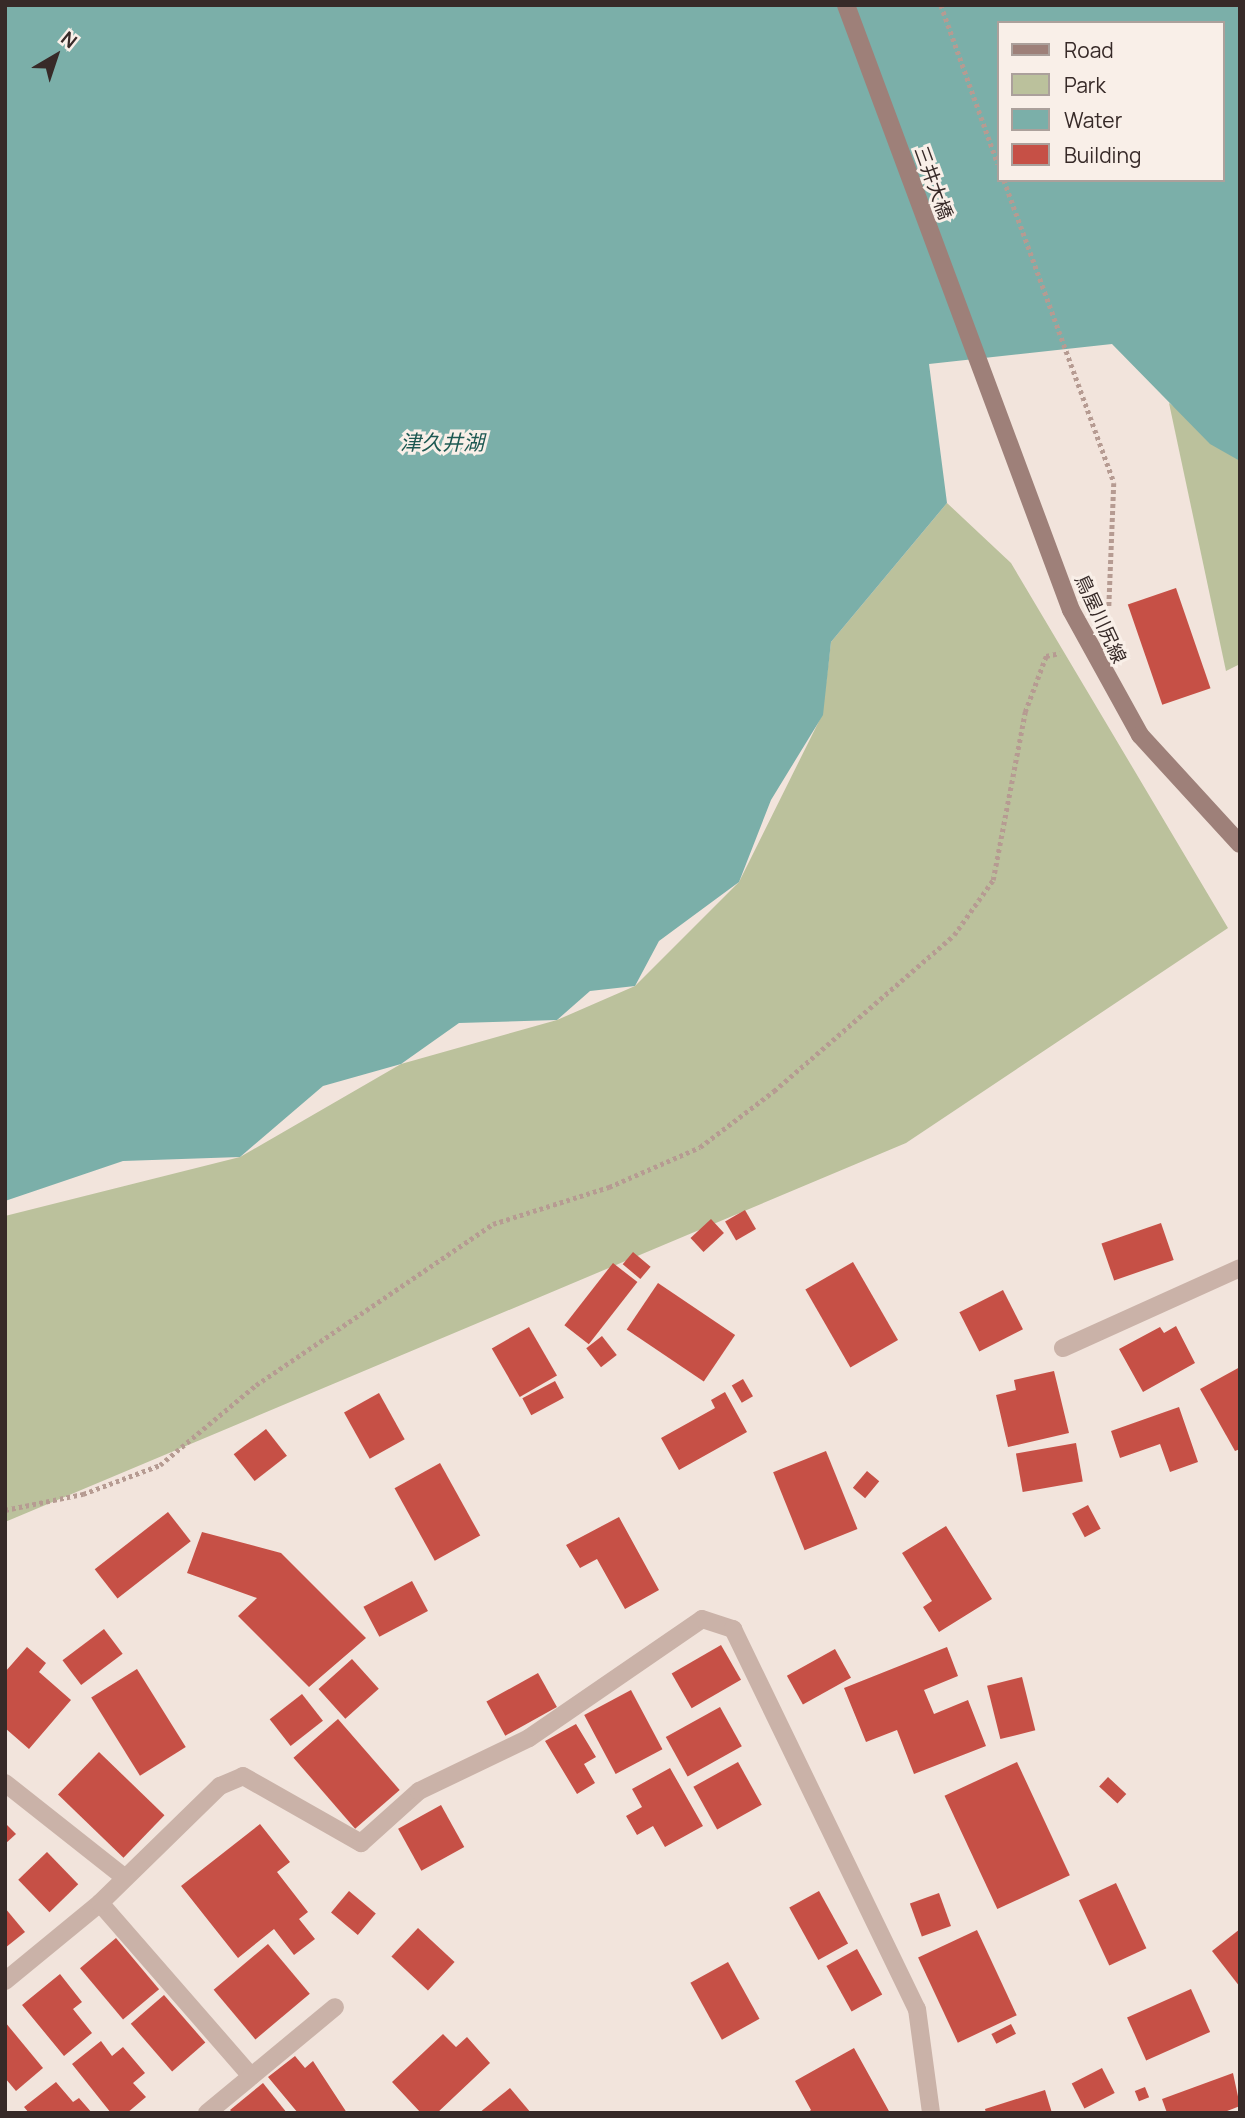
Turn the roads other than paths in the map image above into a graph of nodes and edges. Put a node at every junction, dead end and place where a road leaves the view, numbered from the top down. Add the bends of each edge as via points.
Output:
1 (846, 5) edge
2 (981, 376) joint
3 (1240, 844) edge
4 (1240, 1268) edge
5 (1063, 1348) dead end
6 (5, 1783) edge
7 (124, 1877) junction
8 (100, 1903) junction
9 (5, 1981) edge
10 (335, 2007) dead end
11 (251, 2076) junction
12 (207, 2113) edge
13 (931, 2113) edge

1 - 2 main road, 三井大橋
2 - 3 main road, 鳥屋川尻線 via 1089,648 1140,735
4 - 5 street
6 - 7 street
7 - 8 street
7 - 13 street via 220,1786 243,1776 361,1843 419,1791 529,1738 702,1619 733,1629 917,2009
8 - 9 street
8 - 11 street
10 - 11 street
11 - 12 street

